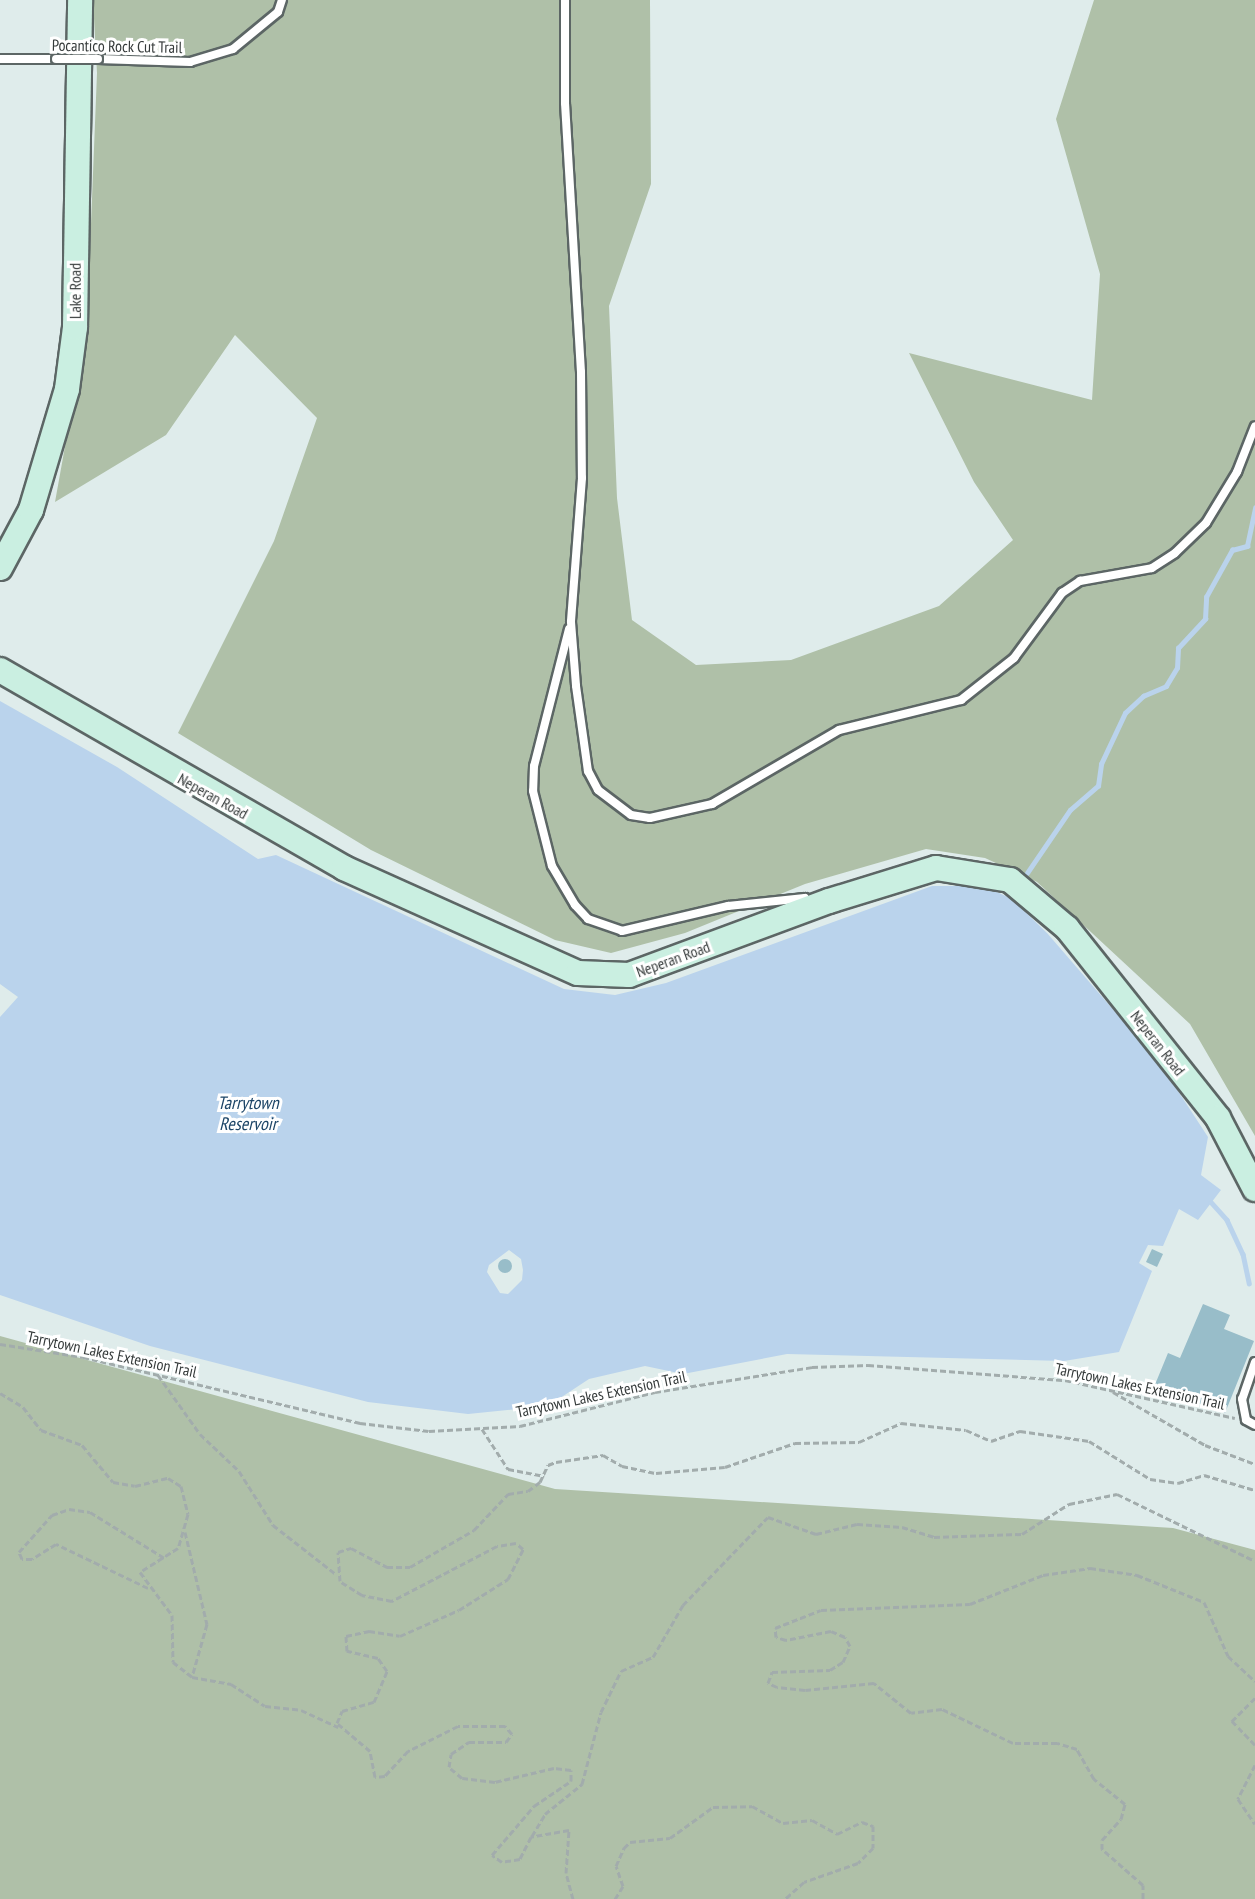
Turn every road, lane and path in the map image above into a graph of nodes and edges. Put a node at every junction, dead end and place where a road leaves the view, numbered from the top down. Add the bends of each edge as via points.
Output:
1 (80, 0) edge
2 (282, 0) edge
3 (565, 0) edge
4 (0, 59) edge
5 (1255, 426) edge
6 (0, 568) edge
7 (571, 622) junction
8 (0, 670) edge
9 (809, 908) junction
10 (1255, 1189) edge
11 (0, 1344) edge
12 (1255, 1362) edge
13 (157, 1374) junction
14 (1109, 1390) junction
15 (0, 1393) edge
16 (1246, 1420) junction
17 (1255, 1425) edge
18 (482, 1430) junction
19 (1255, 1464) edge
20 (544, 1476) junction
21 (1255, 1490) edge
22 (184, 1530) junction
23 (166, 1559) junction
24 (1255, 1561) edge
25 (337, 1575) junction
26 (154, 1590) junction
27 (192, 1677) junction
28 (1255, 1681) edge
29 (1255, 1698) edge
30 (338, 1727) junction
31 (1255, 1746) edge
32 (1255, 1765) edge
33 (1255, 1824) edge
34 (531, 1837) junction
35 (573, 1899) edge
36 (615, 1899) edge
37 (785, 1899) edge
38 (1143, 1899) edge

1 - 6 street, Lake Road via 75,327 67,389 31,510
2 - 4 lane, Pocantico Rock Cut Trail, bridge via 278,12 233,49 190,62
3 - 7 lane via 565,103 581,372 582,478
5 - 7 lane via 1237,472 1206,523 1152,568 1080,581 1062,593 989,682 961,700 839,730 712,804 650,818 631,815 598,790 581,732
7 - 9 lane via 534,766 533,791 552,866 575,905 588,919 622,931 728,906 805,898
8 - 9 street, Neperan Road via 344,868 578,973 629,975
9 - 10 street, Neperan Road via 936,868 986,872 1032,893 1067,928 1218,1118
11 - 13 path, Tarrytown Lakes Extension Trail
12 - 16 lane via 1242,1399
13 - 18 path, Tarrytown Lakes Extension Trail via 360,1423 429,1431
13 - 25 path via 200,1434 239,1471 273,1525
14 - 16 path, Tarrytown Lakes Extension Trail
14 - 18 path, Tarrytown Lakes Extension Trail via 1065,1380 868,1365 812,1367 655,1392 560,1419
14 - 19 path via 1205,1445
15 - 22 path via 23,1407 41,1430 82,1445 113,1482 135,1486 174,1479 187,1501
16 - 17 lane
18 - 20 path via 508,1469
20 - 21 path via 548,1464 603,1455 622,1466 656,1473 725,1467 795,1443 859,1442 902,1423 966,1430 991,1440 1020,1431 1089,1441 1150,1479 1178,1483 1204,1474
20 - 25 path via 528,1491 508,1494 474,1530 410,1567 387,1568 345,1549 338,1552
22 - 23 path via 178,1548
22 - 27 path via 207,1624
23 - 26 path via 140,1572
23 - 26 path via 90,1512 69,1509 52,1515 19,1552 22,1559 32,1559 56,1545 74,1550
24 - 34 path via 1117,1494 1069,1504 1022,1534 934,1537 903,1527 857,1524 816,1534 768,1517 683,1605 653,1657 621,1671 601,1712 582,1784 545,1814
25 - 30 path via 362,1594 403,1599 497,1546 516,1543 523,1549 508,1579 459,1610 400,1636 369,1631 346,1636 347,1651 378,1659 387,1671 374,1702 342,1711
26 - 27 path via 172,1615 169,1655
27 - 30 path via 231,1684 265,1706 301,1710
28 - 38 path via 1228,1656 1204,1602 1137,1575 1090,1568 1043,1575 970,1604 821,1610 775,1628 776,1637 786,1640 831,1631 845,1636 850,1646 843,1662 830,1670 772,1672 768,1683 777,1687 805,1690 874,1683 911,1713 947,1710 958,1721 1012,1743 1058,1743 1077,1749 1094,1779 1125,1804 1121,1819 1102,1840 1102,1849 1143,1886
29 - 31 path via 1232,1721
30 - 34 path via 370,1751 375,1777 386,1776 408,1751 447,1727 510,1730 506,1742 459,1746 451,1754 449,1767 462,1778 495,1782 554,1768 571,1770 572,1781 534,1806 492,1855 502,1862 520,1859
32 - 33 path via 1238,1798
34 - 35 path via 569,1830 566,1873
36 - 37 path via 623,1886 616,1866 630,1842 670,1838 713,1807 752,1806 783,1823 812,1820 837,1834 862,1821 873,1826 873,1848 858,1863 804,1882

